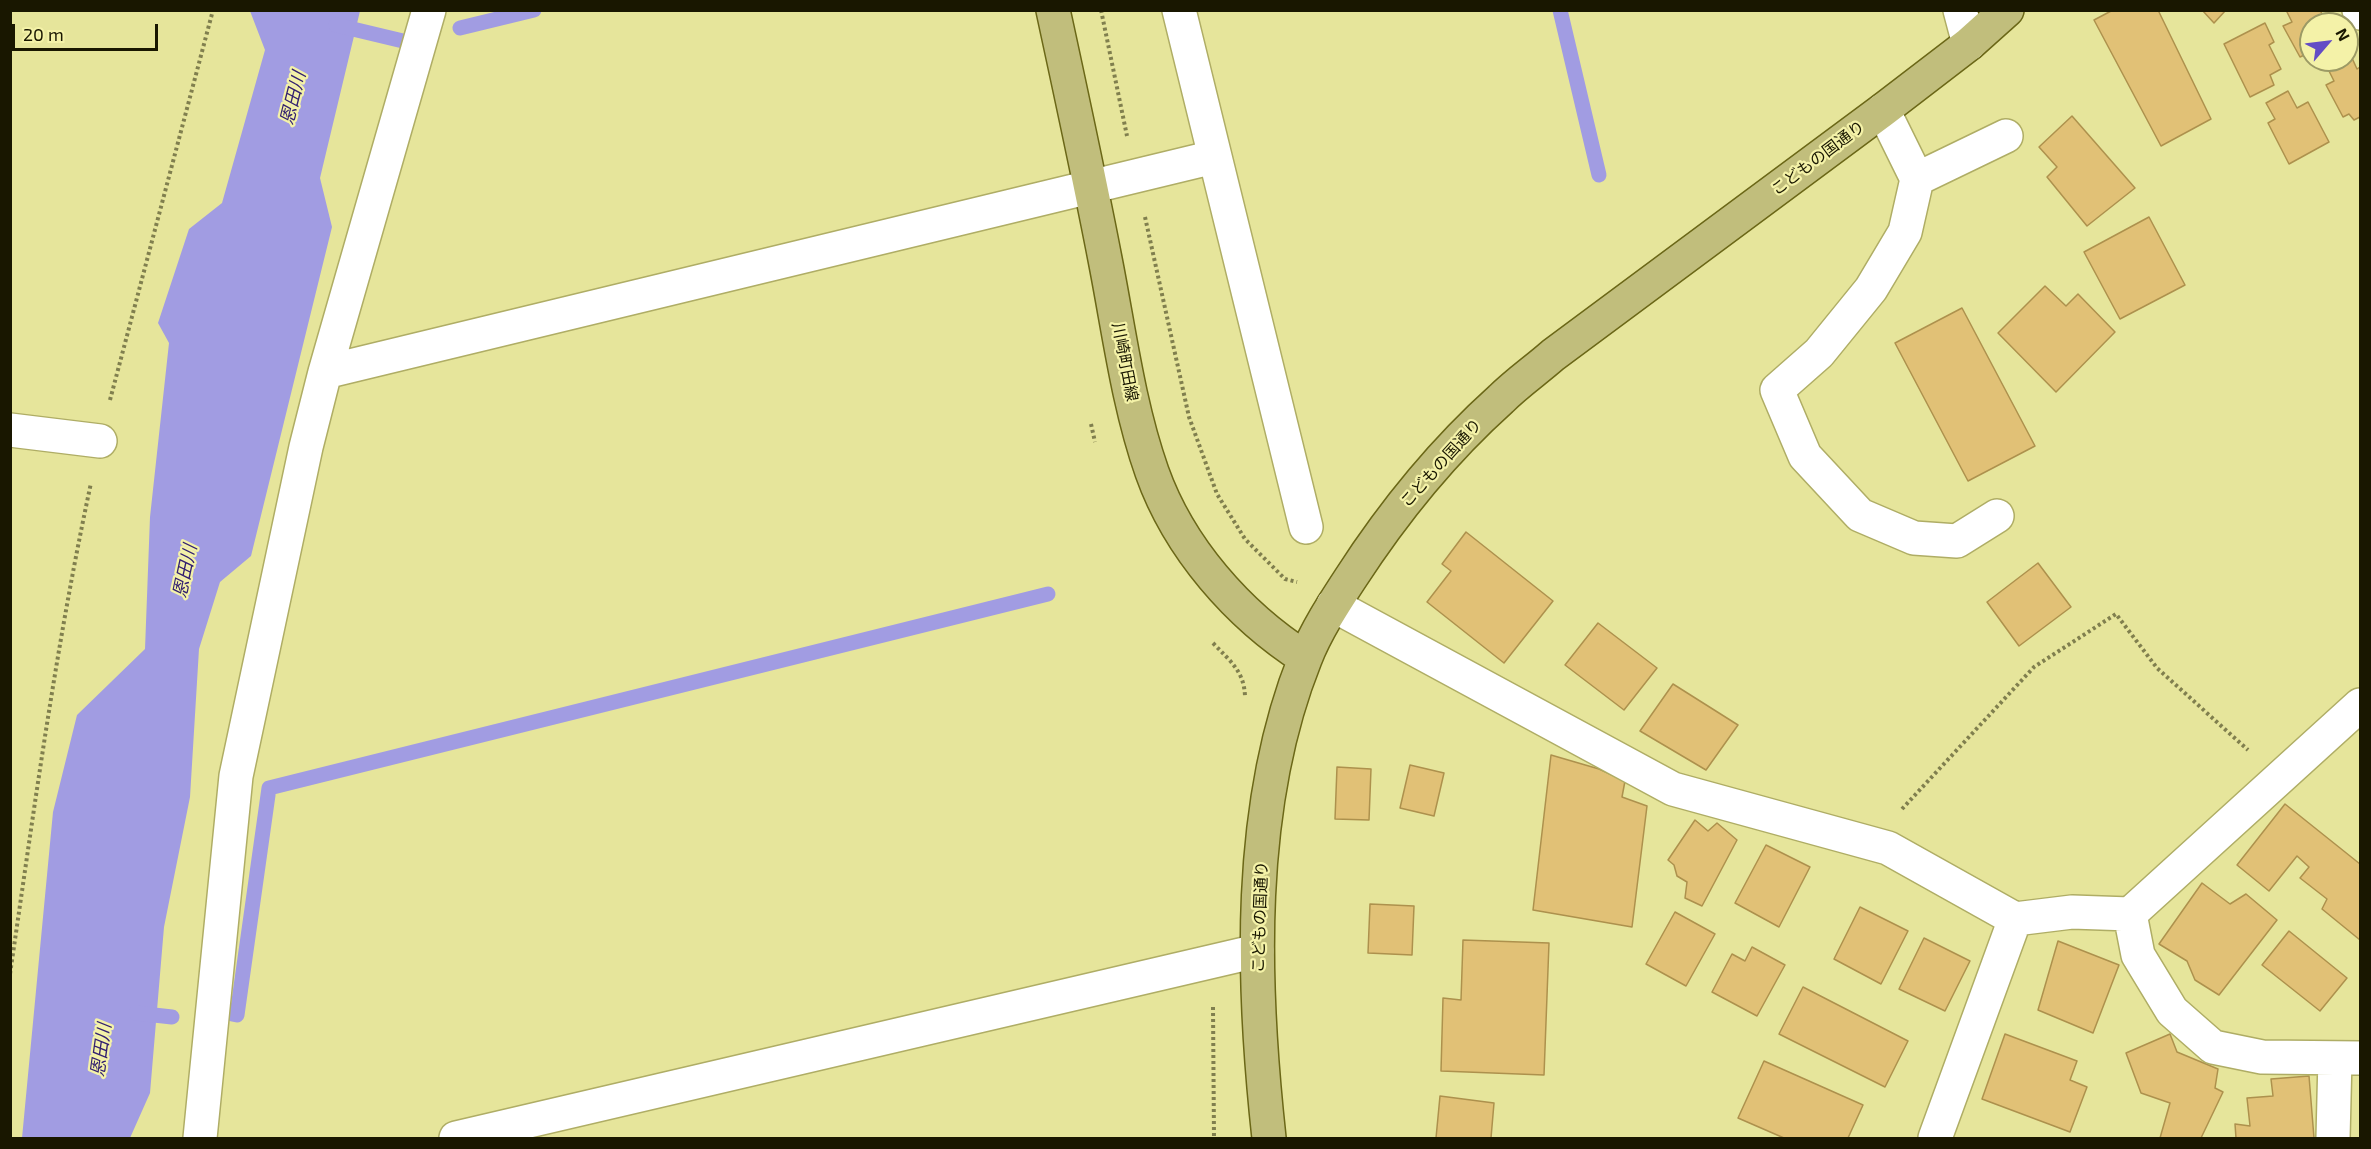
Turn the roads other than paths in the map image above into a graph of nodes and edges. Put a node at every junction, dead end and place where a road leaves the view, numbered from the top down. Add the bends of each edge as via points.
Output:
1 (429, 10) edge
2 (1053, 10) edge
3 (1179, 10) edge
4 (1960, 10) edge
5 (2007, 10) edge
6 (1969, 44) junction
7 (1883, 110) junction
8 (2006, 136) dead end
9 (1214, 157) junction
10 (1917, 179) junction
11 (1091, 186) junction
12 (325, 372) junction
13 (10, 430) edge
14 (100, 441) road end
15 (1997, 516) dead end
16 (1306, 527) dead end
17 (1333, 606) junction
18 (1305, 658) junction
19 (2361, 705) edge
20 (2130, 914) junction
21 (2015, 919) junction
22 (1257, 951) junction
23 (2348, 1058) edge
24 (200, 1138) edge
25 (456, 1138) edge
26 (1269, 1138) edge
27 (1935, 1138) edge
28 (2333, 1138) edge

1 - 12 street
2 - 11 main road, 川崎町田線
3 - 9 street
4 - 6 street
5 - 6 main road, こどもの国通り
6 - 7 main road, こどもの国通り
7 - 10 street
7 - 17 main road, こどもの国通り via 1501,398 1447,452 1406,501
8 - 10 street
9 - 11 street
9 - 16 street
10 - 15 street via 1905,232 1871,289 1819,353 1777,390 1805,456 1860,515 1914,538 1957,540
11 - 12 street
11 - 18 main road, 川崎町田線 via 1137,422 1152,473 1168,508 1213,577 1260,625
12 - 24 street via 236,776
13 - 14 street
17 - 18 main road, こどもの国通り
17 - 21 street via 1673,789 1888,848
18 - 22 main road, こどもの国通り via 1279,744 1265,820
19 - 20 street
20 - 21 street via 2072,912
20 - 23 street via 2138,955 2172,1011 2213,1047 2262,1057
21 - 27 street
22 - 25 street
22 - 26 main road, こどもの国通り via 1261,1068
23 - 28 street

